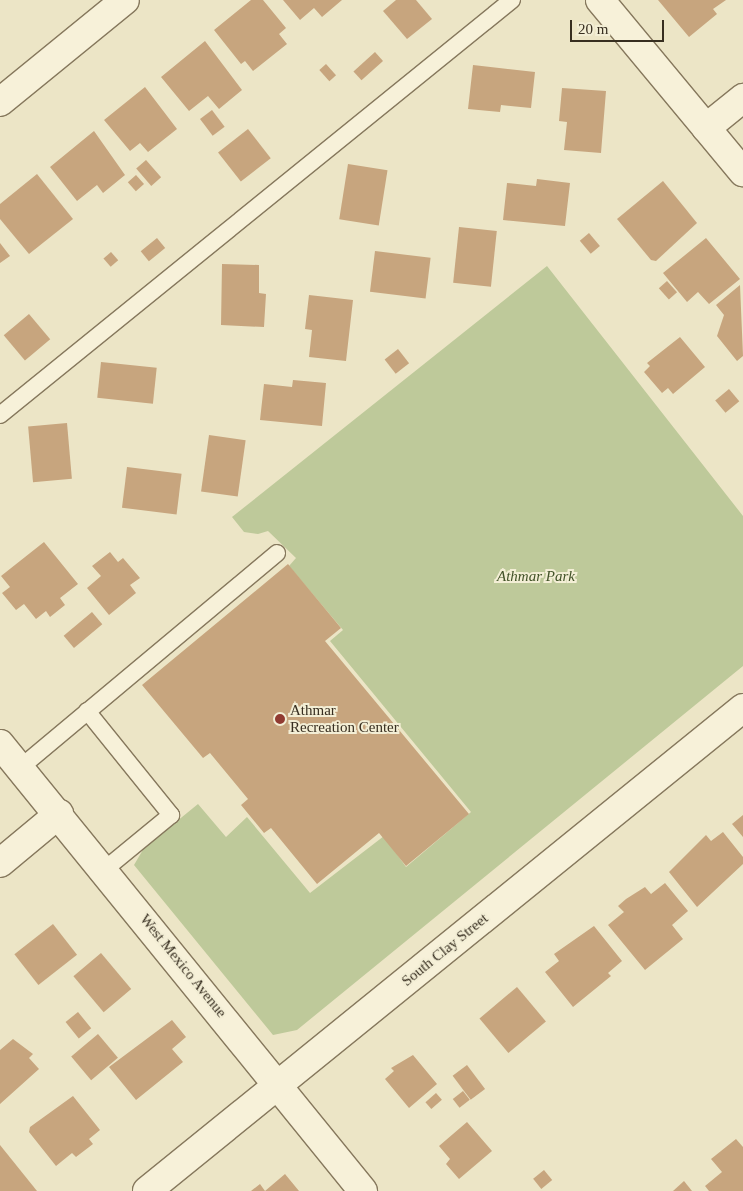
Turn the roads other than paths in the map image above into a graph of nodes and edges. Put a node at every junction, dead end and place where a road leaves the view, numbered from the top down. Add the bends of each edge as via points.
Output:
1 (125, 0) edge
2 (512, 0) edge
3 (600, 0) edge
4 (743, 98) edge
5 (0, 102) edge
6 (706, 128) junction
7 (743, 172) edge
8 (0, 415) edge
9 (277, 553) dead end
10 (743, 708) edge
11 (87, 711) junction
12 (0, 744) edge
13 (20, 768) junction
14 (58, 814) junction
15 (0, 862) edge
16 (104, 870) junction
17 (279, 1084) junction
18 (147, 1191) edge
19 (363, 1191) edge

1 - 5 street
2 - 8 lane
3 - 6 street
4 - 6 street
6 - 7 street
9 - 11 lane
10 - 17 street, South Clay Street
11 - 13 lane
11 - 16 lane via 171,815
12 - 13 street, West Mexico Avenue
13 - 14 street, West Mexico Avenue
14 - 15 street
14 - 16 street, West Mexico Avenue
16 - 17 street, West Mexico Avenue
17 - 18 street, South Clay Street
17 - 19 street, West Mexico Avenue

